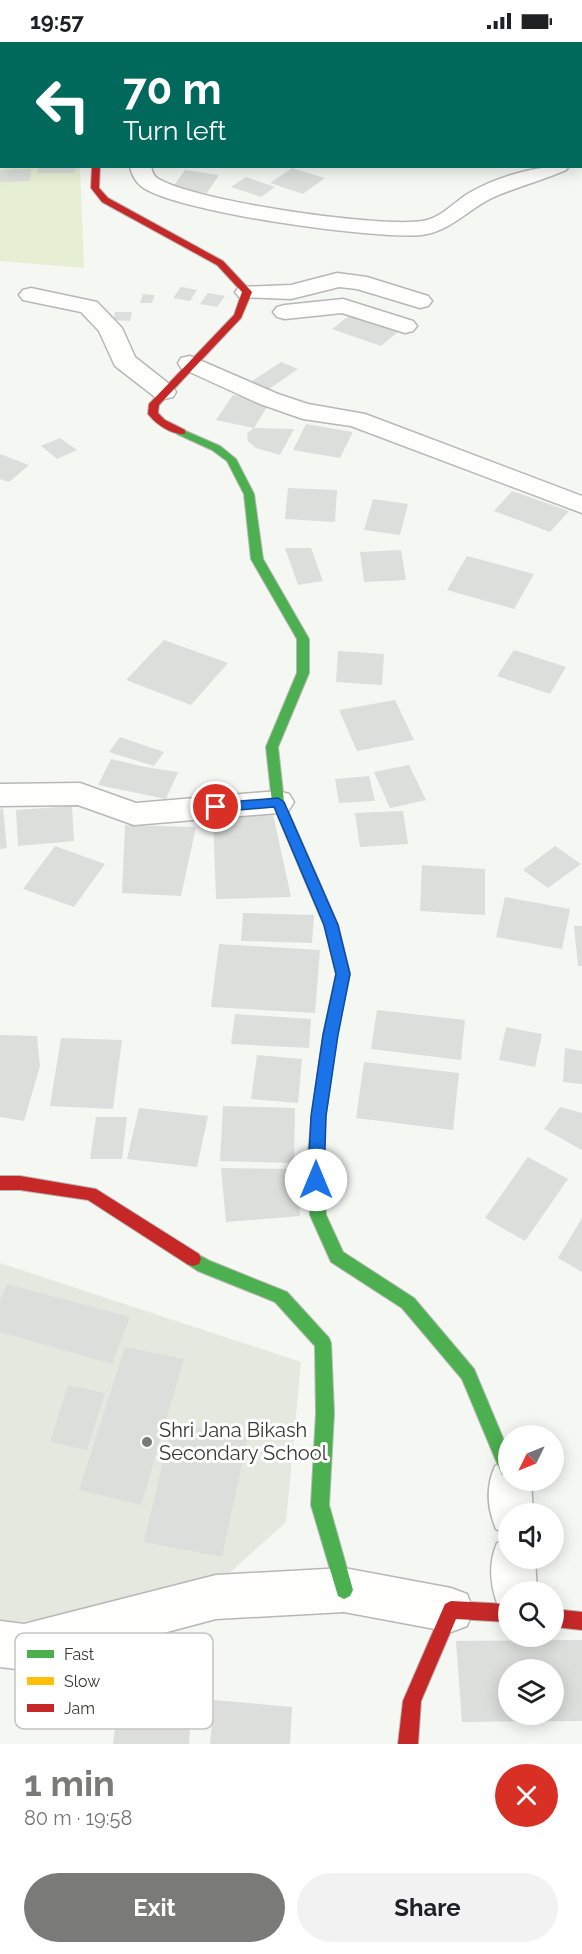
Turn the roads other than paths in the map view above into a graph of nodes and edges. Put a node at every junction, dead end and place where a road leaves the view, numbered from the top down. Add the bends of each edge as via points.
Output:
1 (96, 168) edge
2 (141, 168) edge
3 (554, 168) edge
4 (247, 292) junction
5 (31, 295) dead end
6 (420, 301) dead end
7 (238, 316) junction
8 (405, 326) dead end
9 (190, 363) junction
10 (164, 392) junction
11 (582, 505) edge
12 (0, 795) edge
13 (278, 802) junction
14 (0, 1183) edge
15 (498, 1445) edge
16 (344, 1590) junction
17 (451, 1611) junction
18 (498, 1613) edge
19 (564, 1619) edge
20 (582, 1621) edge
21 (78, 1633) edge
22 (0, 1644) edge
23 (15, 1646) edge
24 (408, 1744) edge

1 - 4 street via 96,188 105,200 220,263
2 - 3 street via 149,182 202,201 285,216 423,228 450,218 483,194
4 - 6 street via 291,292 337,280 359,282
4 - 7 street
5 - 10 street via 89,307 110,328 124,361
7 - 8 street via 344,306
7 - 9 street
9 - 10 street
9 - 11 street via 269,399 303,411 356,419
10 - 13 street via 154,404 153,414 161,422 216,447 240,472 249,494 257,559 303,639 303,673 272,747
12 - 13 street via 81,794 134,814
13 - 15 street via 331,925 343,974 319,1116 315,1163 318,1215 337,1257 408,1303 468,1374
14 - 16 street via 91,1194 204,1266 281,1297 323,1343 325,1413 320,1505
16 - 17 street
16 - 21 street via 216,1597
17 - 18 street
17 - 24 street via 412,1701
19 - 20 street
22 - 23 street

